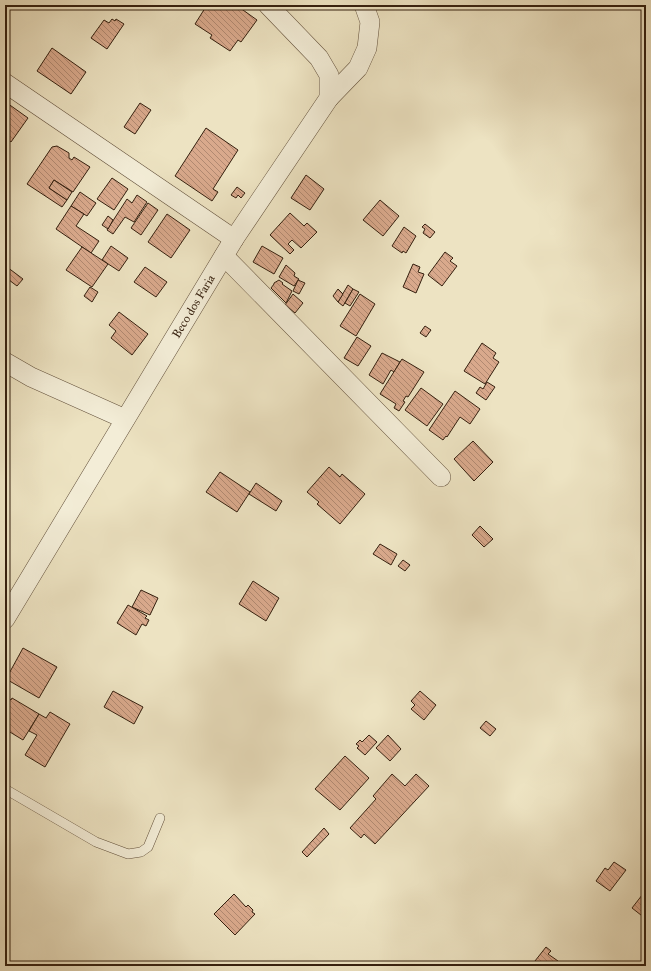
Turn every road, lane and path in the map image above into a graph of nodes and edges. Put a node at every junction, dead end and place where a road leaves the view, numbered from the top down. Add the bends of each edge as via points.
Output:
1 (268, 5) edge
2 (364, 5) edge
3 (5, 83) edge
4 (329, 98) junction
5 (234, 239) junction
6 (224, 256) junction
7 (5, 362) edge
8 (125, 419) junction
9 (441, 477) dead end
10 (5, 619) edge
11 (5, 789) edge
12 (160, 818) dead end

1 - 4 street via 318,58 329,75
2 - 4 street, Beco dos Faria via 370,22 367,48 358,68
3 - 5 street
4 - 5 street, Beco dos Faria
5 - 6 street, Beco dos Faria
6 - 8 street, Beco dos Faria
6 - 9 street
7 - 8 street via 30,377
8 - 10 street, Beco dos Faria
11 - 12 lane via 96,842 128,854 140,852 148,846

